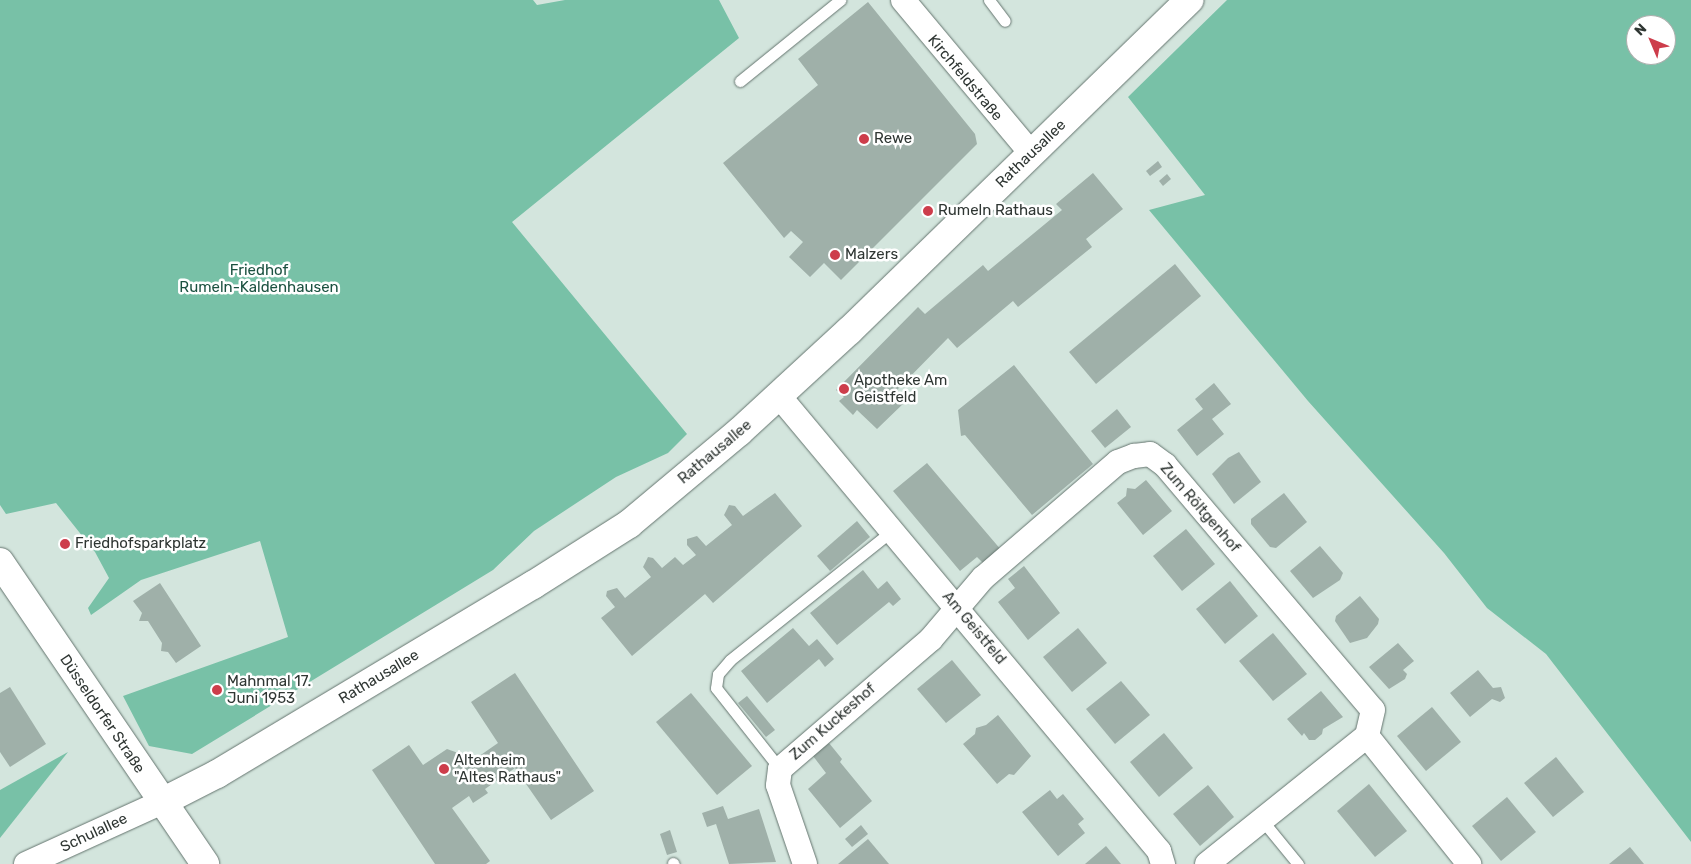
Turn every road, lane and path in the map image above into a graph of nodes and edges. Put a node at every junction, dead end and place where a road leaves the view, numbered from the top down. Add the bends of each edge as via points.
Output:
1 (840, 0) edge
2 (903, 0) edge
3 (989, 0) edge
4 (1189, 0) edge
5 (1005, 21) dead end
6 (740, 81) dead end
7 (1031, 153) junction
8 (779, 396) junction
9 (893, 530) junction
10 (0, 562) edge
11 (958, 607) junction
12 (1367, 736) junction
13 (780, 769) junction
14 (162, 802) junction
15 (1262, 820) junction
16 (26, 864) edge
17 (205, 864) edge
18 (804, 864) edge
19 (1163, 864) edge
20 (1207, 864) edge
21 (1298, 864) edge
22 (1469, 864) edge

1 - 6 lane
2 - 7 street, Kirchfeldstraße
3 - 5 lane
4 - 7 main road, Rathausallee
7 - 8 main road, Rathausallee
8 - 9 street, Am Geistfeld
8 - 14 main road, Rathausallee via 629,524 217,774
9 - 11 street, Am Geistfeld
9 - 13 lane via 730,660 718,674 716,688
10 - 14 main road, Düsseldorfer Straße
11 - 12 street, Zum Röltgenhof via 983,578 1118,462 1150,454 1165,465 1373,710
11 - 13 street, Zum Kuckeshof via 931,639
11 - 19 street, Am Geistfeld via 1159,851
12 - 15 street
12 - 22 street
13 - 18 street, Zum Kuckeshof via 778,785
14 - 16 street, Schulallee
14 - 17 main road, Düsseldorfer Straße
15 - 20 street
15 - 21 lane

